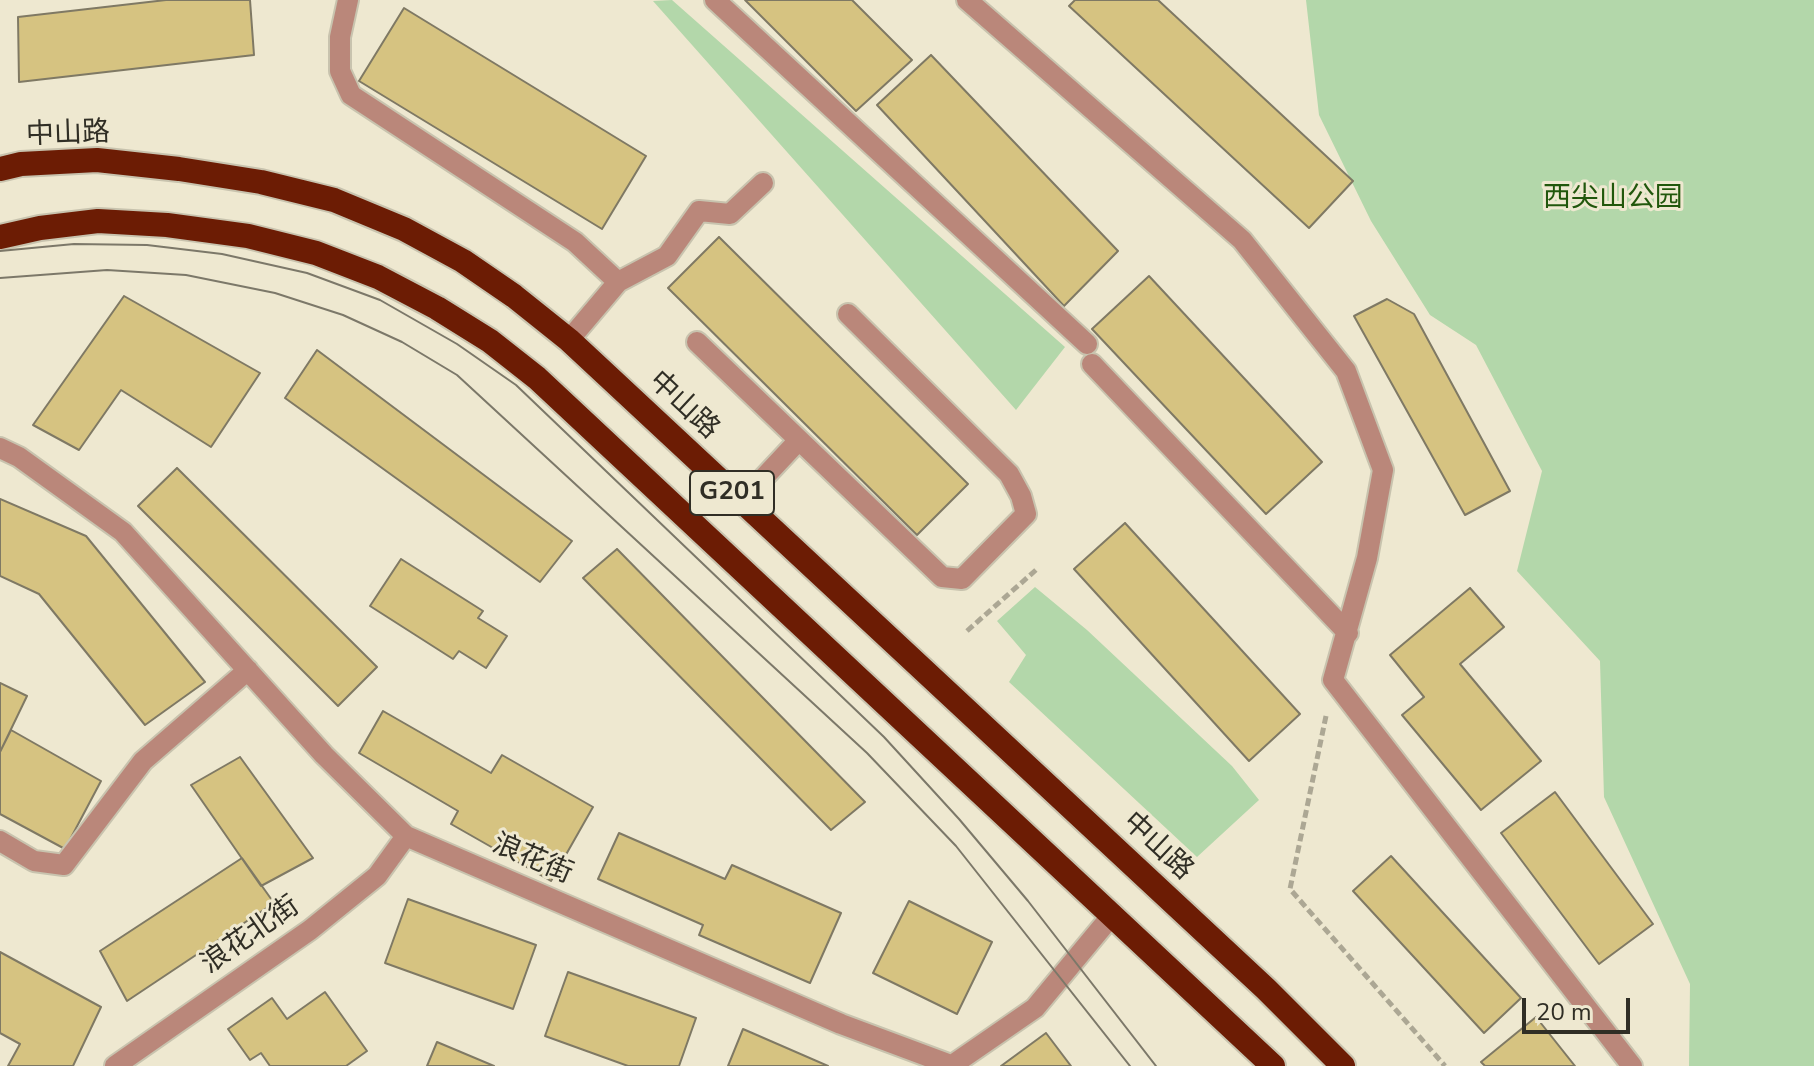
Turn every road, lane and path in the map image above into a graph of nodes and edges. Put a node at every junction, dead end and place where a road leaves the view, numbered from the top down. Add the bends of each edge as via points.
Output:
1 (348, 0) edge
2 (715, 0) edge
3 (967, 0) edge
4 (0, 169) edge
5 (763, 183) dead end
6 (0, 237) edge
7 (618, 282) junction
8 (848, 314) dead end
9 (569, 340) junction
10 (697, 342) dead end
11 (1087, 344) dead end
12 (1092, 364) dead end
13 (799, 440) junction
14 (0, 448) edge
15 (741, 502) junction
16 (1037, 569) dead end
17 (967, 631) dead end
18 (1348, 633) junction
19 (248, 670) junction
20 (1333, 680) junction
21 (406, 836) junction
22 (0, 841) edge
23 (1113, 914) junction
24 (115, 1066) edge
25 (951, 1066) edge
26 (1273, 1066) edge
27 (1343, 1066) edge
28 (1445, 1066) edge
29 (1632, 1066) edge

1 - 7 street via 340,71 351,95 575,242
2 - 11 street
3 - 18 street via 1242,240 1346,371 1383,470
4 - 9 highway, 中山路 / G201 via 97,160 261,182 334,200 463,261
5 - 7 street via 730,214 699,211 667,256
6 - 23 highway, G201 via 98,221 248,236 316,253 437,308 537,378
7 - 9 street
8 - 13 street via 1009,474 1026,514 962,579 942,577
9 - 15 highway, 中山路 / G201
10 - 13 street
12 - 18 street
13 - 15 street
14 - 19 street, 浪花街 via 123,532
15 - 27 highway, 中山路 / G201
16 - 17 path
18 - 20 street
19 - 21 street, 浪花街
19 - 22 street via 143,761 64,865 34,861
20 - 28 path via 1290,889
20 - 29 street
21 - 24 street, 浪花北街 via 377,876 310,930
21 - 25 street, 浪花街 via 841,1024
23 - 25 street, 浪花街 via 1035,1008
23 - 26 highway, G201

